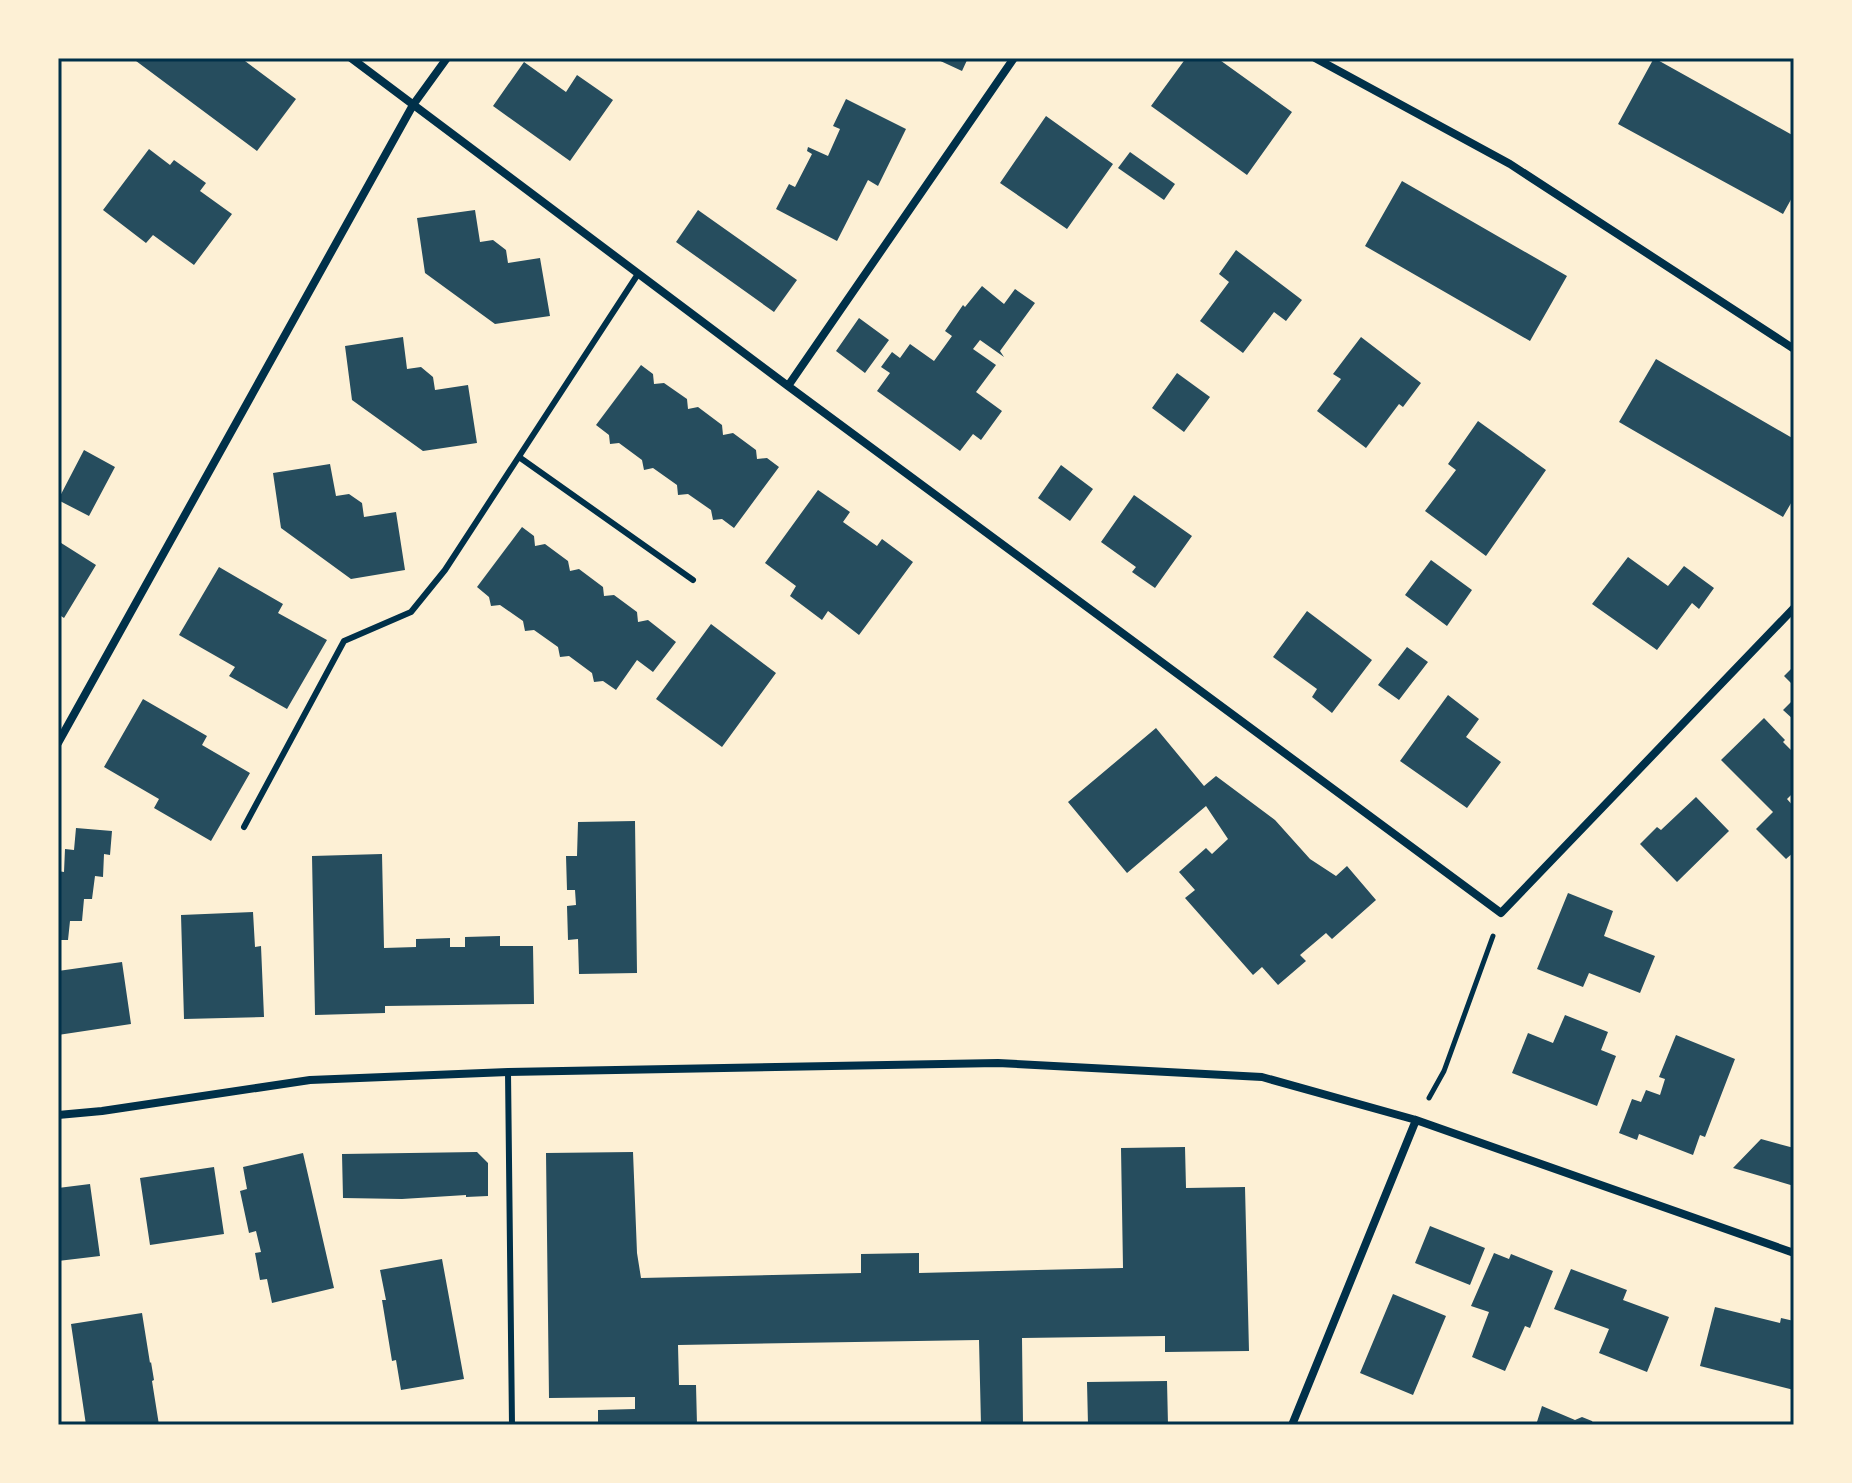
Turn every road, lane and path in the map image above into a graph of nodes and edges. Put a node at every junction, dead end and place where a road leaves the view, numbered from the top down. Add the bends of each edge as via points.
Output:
1 (351, 58) edge
2 (447, 58) edge
3 (1014, 58) edge
4 (1315, 58) edge
5 (413, 105) junction
6 (638, 274) junction
7 (1794, 349) edge
8 (788, 386) junction
9 (519, 457) junction
10 (693, 580) dead end
11 (1794, 608) edge
12 (58, 743) edge
13 (244, 827) dead end
14 (1501, 913) junction
15 (508, 1072) junction
16 (58, 1115) edge
17 (1416, 1120) junction
18 (1794, 1253) edge
19 (512, 1425) edge
20 (1292, 1425) edge

1 - 5 street
2 - 5 street
3 - 8 street
4 - 7 street via 1510,164
5 - 6 street
5 - 12 street
6 - 8 street
6 - 9 lane
8 - 14 street
9 - 10 lane
9 - 13 lane via 411,612 344,641
11 - 14 street
14 - 17 path via 1444,1071
15 - 16 street via 310,1080
15 - 17 street via 998,1063 1262,1077
15 - 19 lane
17 - 18 street
17 - 20 street

